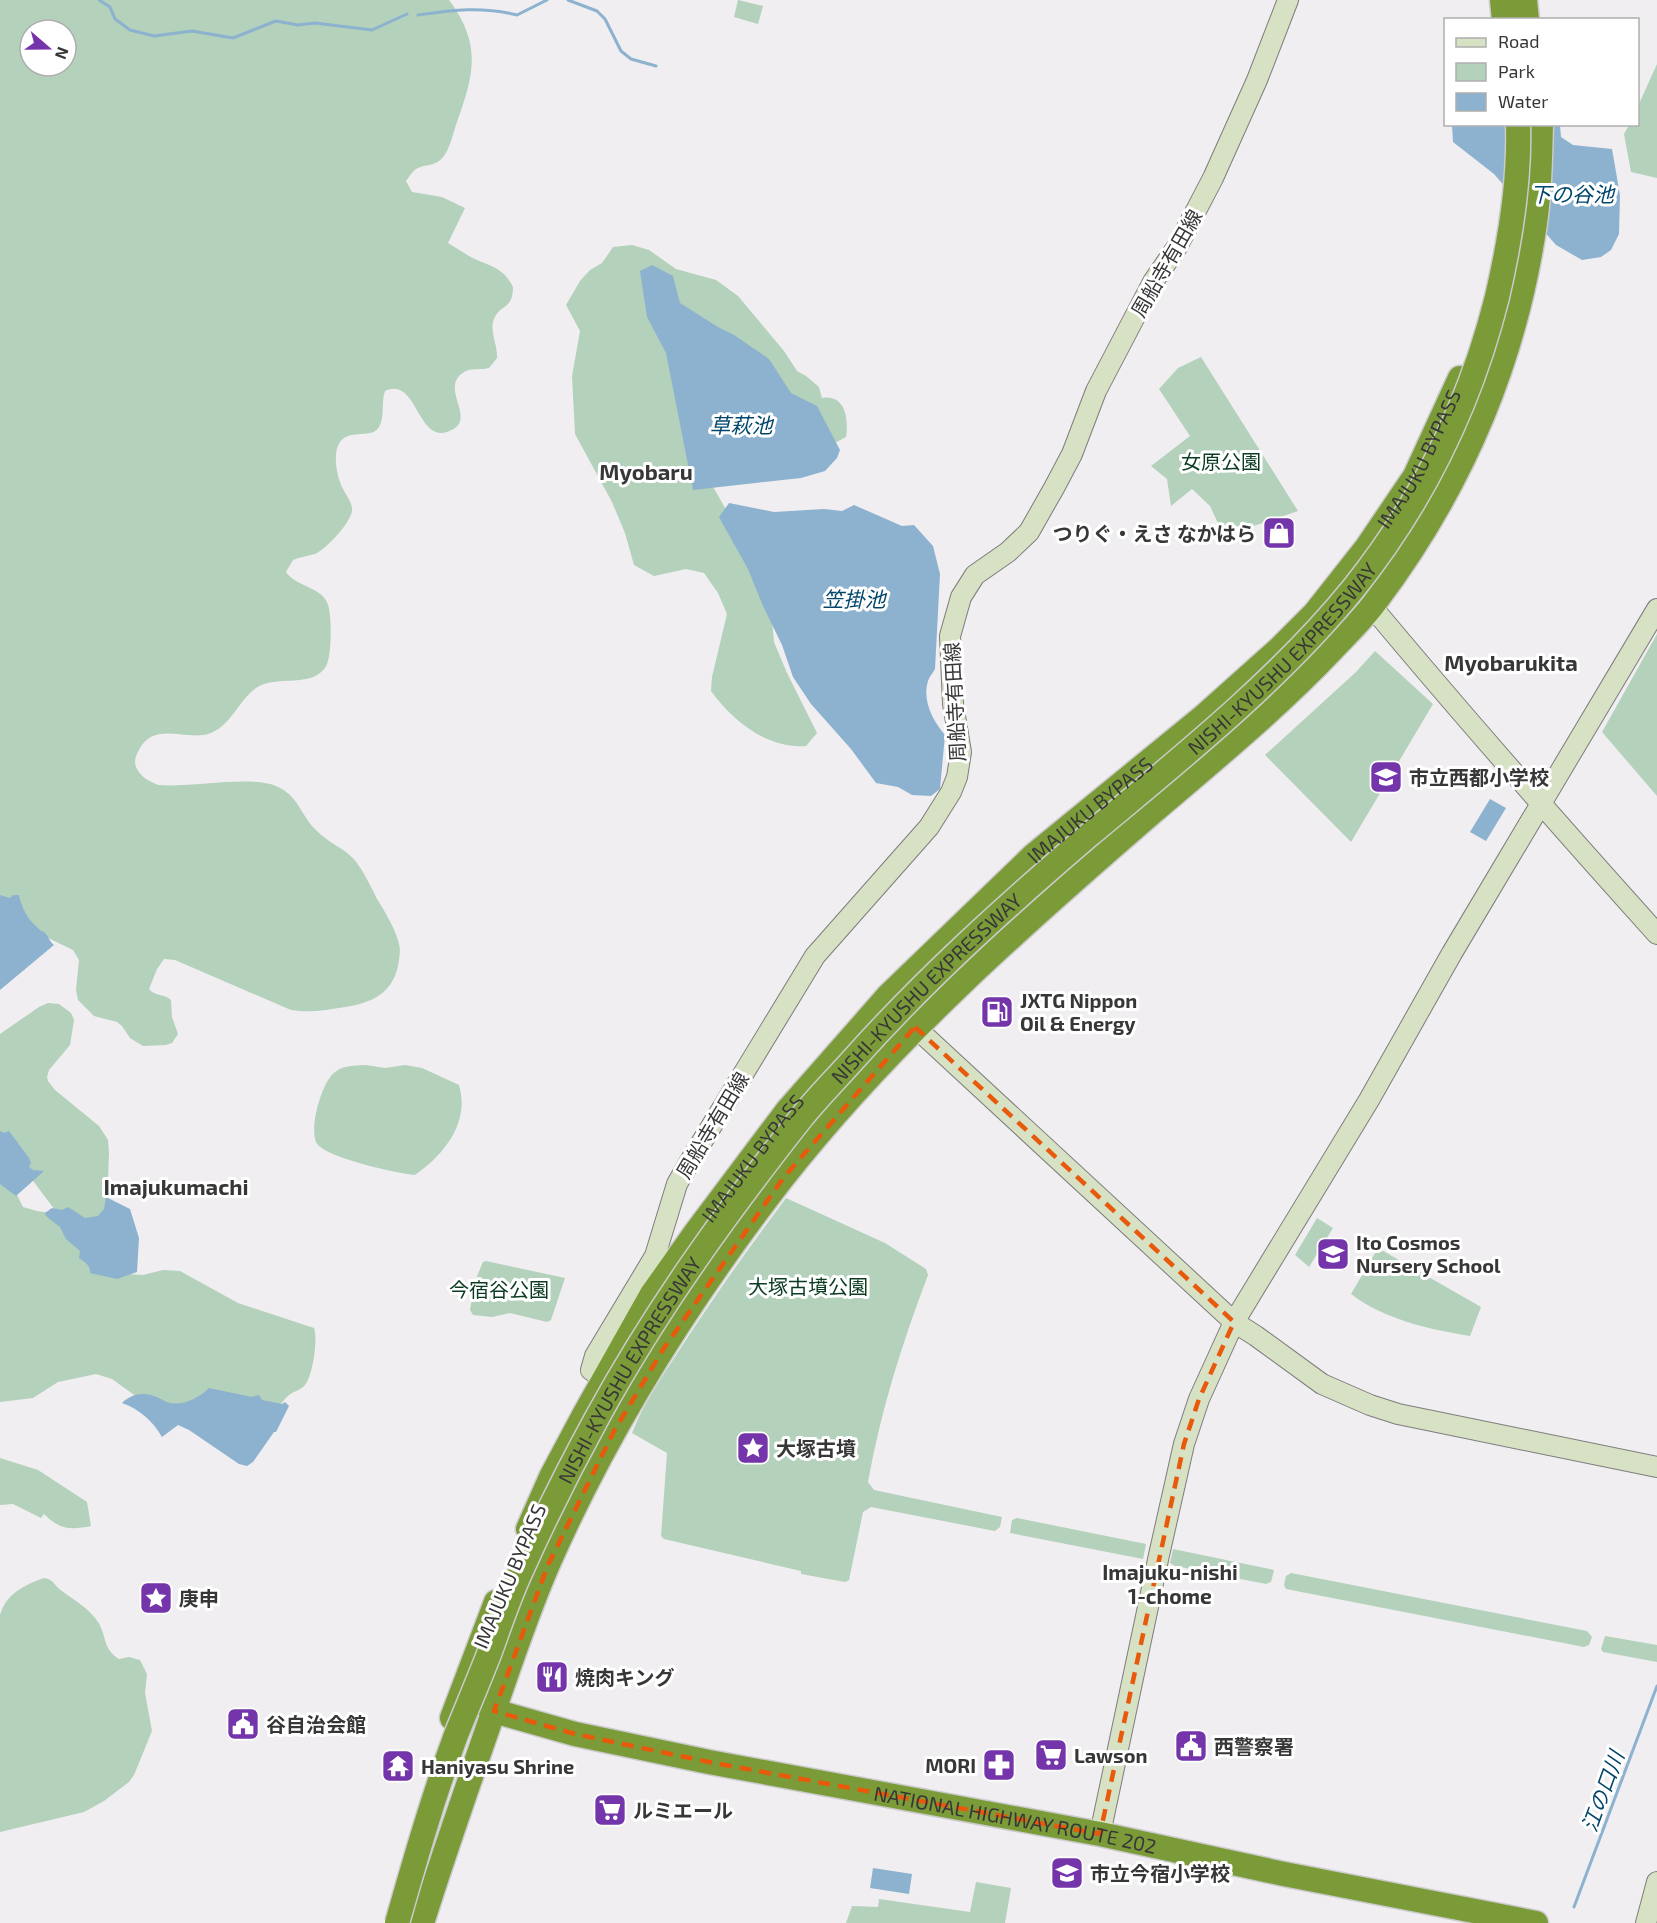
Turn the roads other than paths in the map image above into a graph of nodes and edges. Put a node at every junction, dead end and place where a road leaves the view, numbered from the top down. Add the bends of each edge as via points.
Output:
1 (1288, 0) edge
2 (1502, 0) edge
3 (1510, 0) edge
4 (1525, 0) edge
5 (1537, 0) edge
6 (1504, 18) edge
7 (1512, 18) edge
8 (1527, 18) edge
9 (1538, 18) edge
10 (1510, 126) edge
11 (1518, 126) edge
12 (1533, 126) edge
13 (1541, 126) edge
14 (1370, 604) junction
15 (1657, 609) edge
16 (1541, 806) junction
17 (1657, 934) edge
18 (915, 1027) junction
19 (1234, 1322) junction
20 (605, 1379) junction
21 (1657, 1467) edge
22 (463, 1687) junction
23 (494, 1711) junction
24 (1100, 1834) junction
25 (1657, 1882) edge
26 (1530, 1922) edge
27 (385, 1923) edge
28 (397, 1923) edge
29 (414, 1923) edge
30 (422, 1923) edge
31 (1646, 1923) edge

1 - 20 street, 周船寺有田線 via 1213,178 1096,392 1054,488 1029,532 975,575 961,597 950,636 953,704 961,752 951,792 929,826 815,956 688,1163 677,1184 655,1256 595,1356 591,1370
2 - 6 highway
3 - 7 highway
4 - 8 highway
5 - 9 highway
10 - 20 highway, IMAJUKU BYPASS via 1502,234 1471,355 1415,476 1368,547 1315,613 1279,650 1034,855 888,996 787,1111 696,1232 652,1294
11 - 28 highway, NISHI-KYUSHU EXPRESSWAY, bridge via 1510,237 1489,328 1450,435 1402,520 1351,591 1289,659 996,916 882,1028 806,1112 675,1288 597,1417 518,1577 455,1739
12 - 29 highway, NISHI-KYUSHU EXPRESSWAY via 1530,196 1506,322 1463,440 1415,529 1362,603 1300,671 1009,925 894,1037 821,1119 722,1244 609,1424 524,1604 468,1746
13 - 14 highway, IMAJUKU BYPASS via 1535,223 1515,326 1498,379 1462,466 1413,550
14 - 16 street
14 - 18 highway, IMAJUKU BYPASS via 1298,686 1015,932
15 - 16 street
16 - 17 street
16 - 19 street
18 - 19 street
18 - 23 highway, IMAJUKU BYPASS via 784,1177 728,1251 664,1348 614,1431 562,1535 518,1640
19 - 21 street via 1322,1384 1370,1405
19 - 24 street via 1199,1399 1184,1444
20 - 22 highway, IMAJUKU BYPASS via 551,1477 507,1573
22 - 23 highway
22 - 27 highway, IMAJUKU BYPASS via 411,1834
23 - 24 highway, NATIONAL HIGHWAY ROUTE 202 via 575,1734 709,1762
23 - 30 highway, IMAJUKU BYPASS
24 - 26 highway, NATIONAL HIGHWAY ROUTE 202
25 - 31 street

